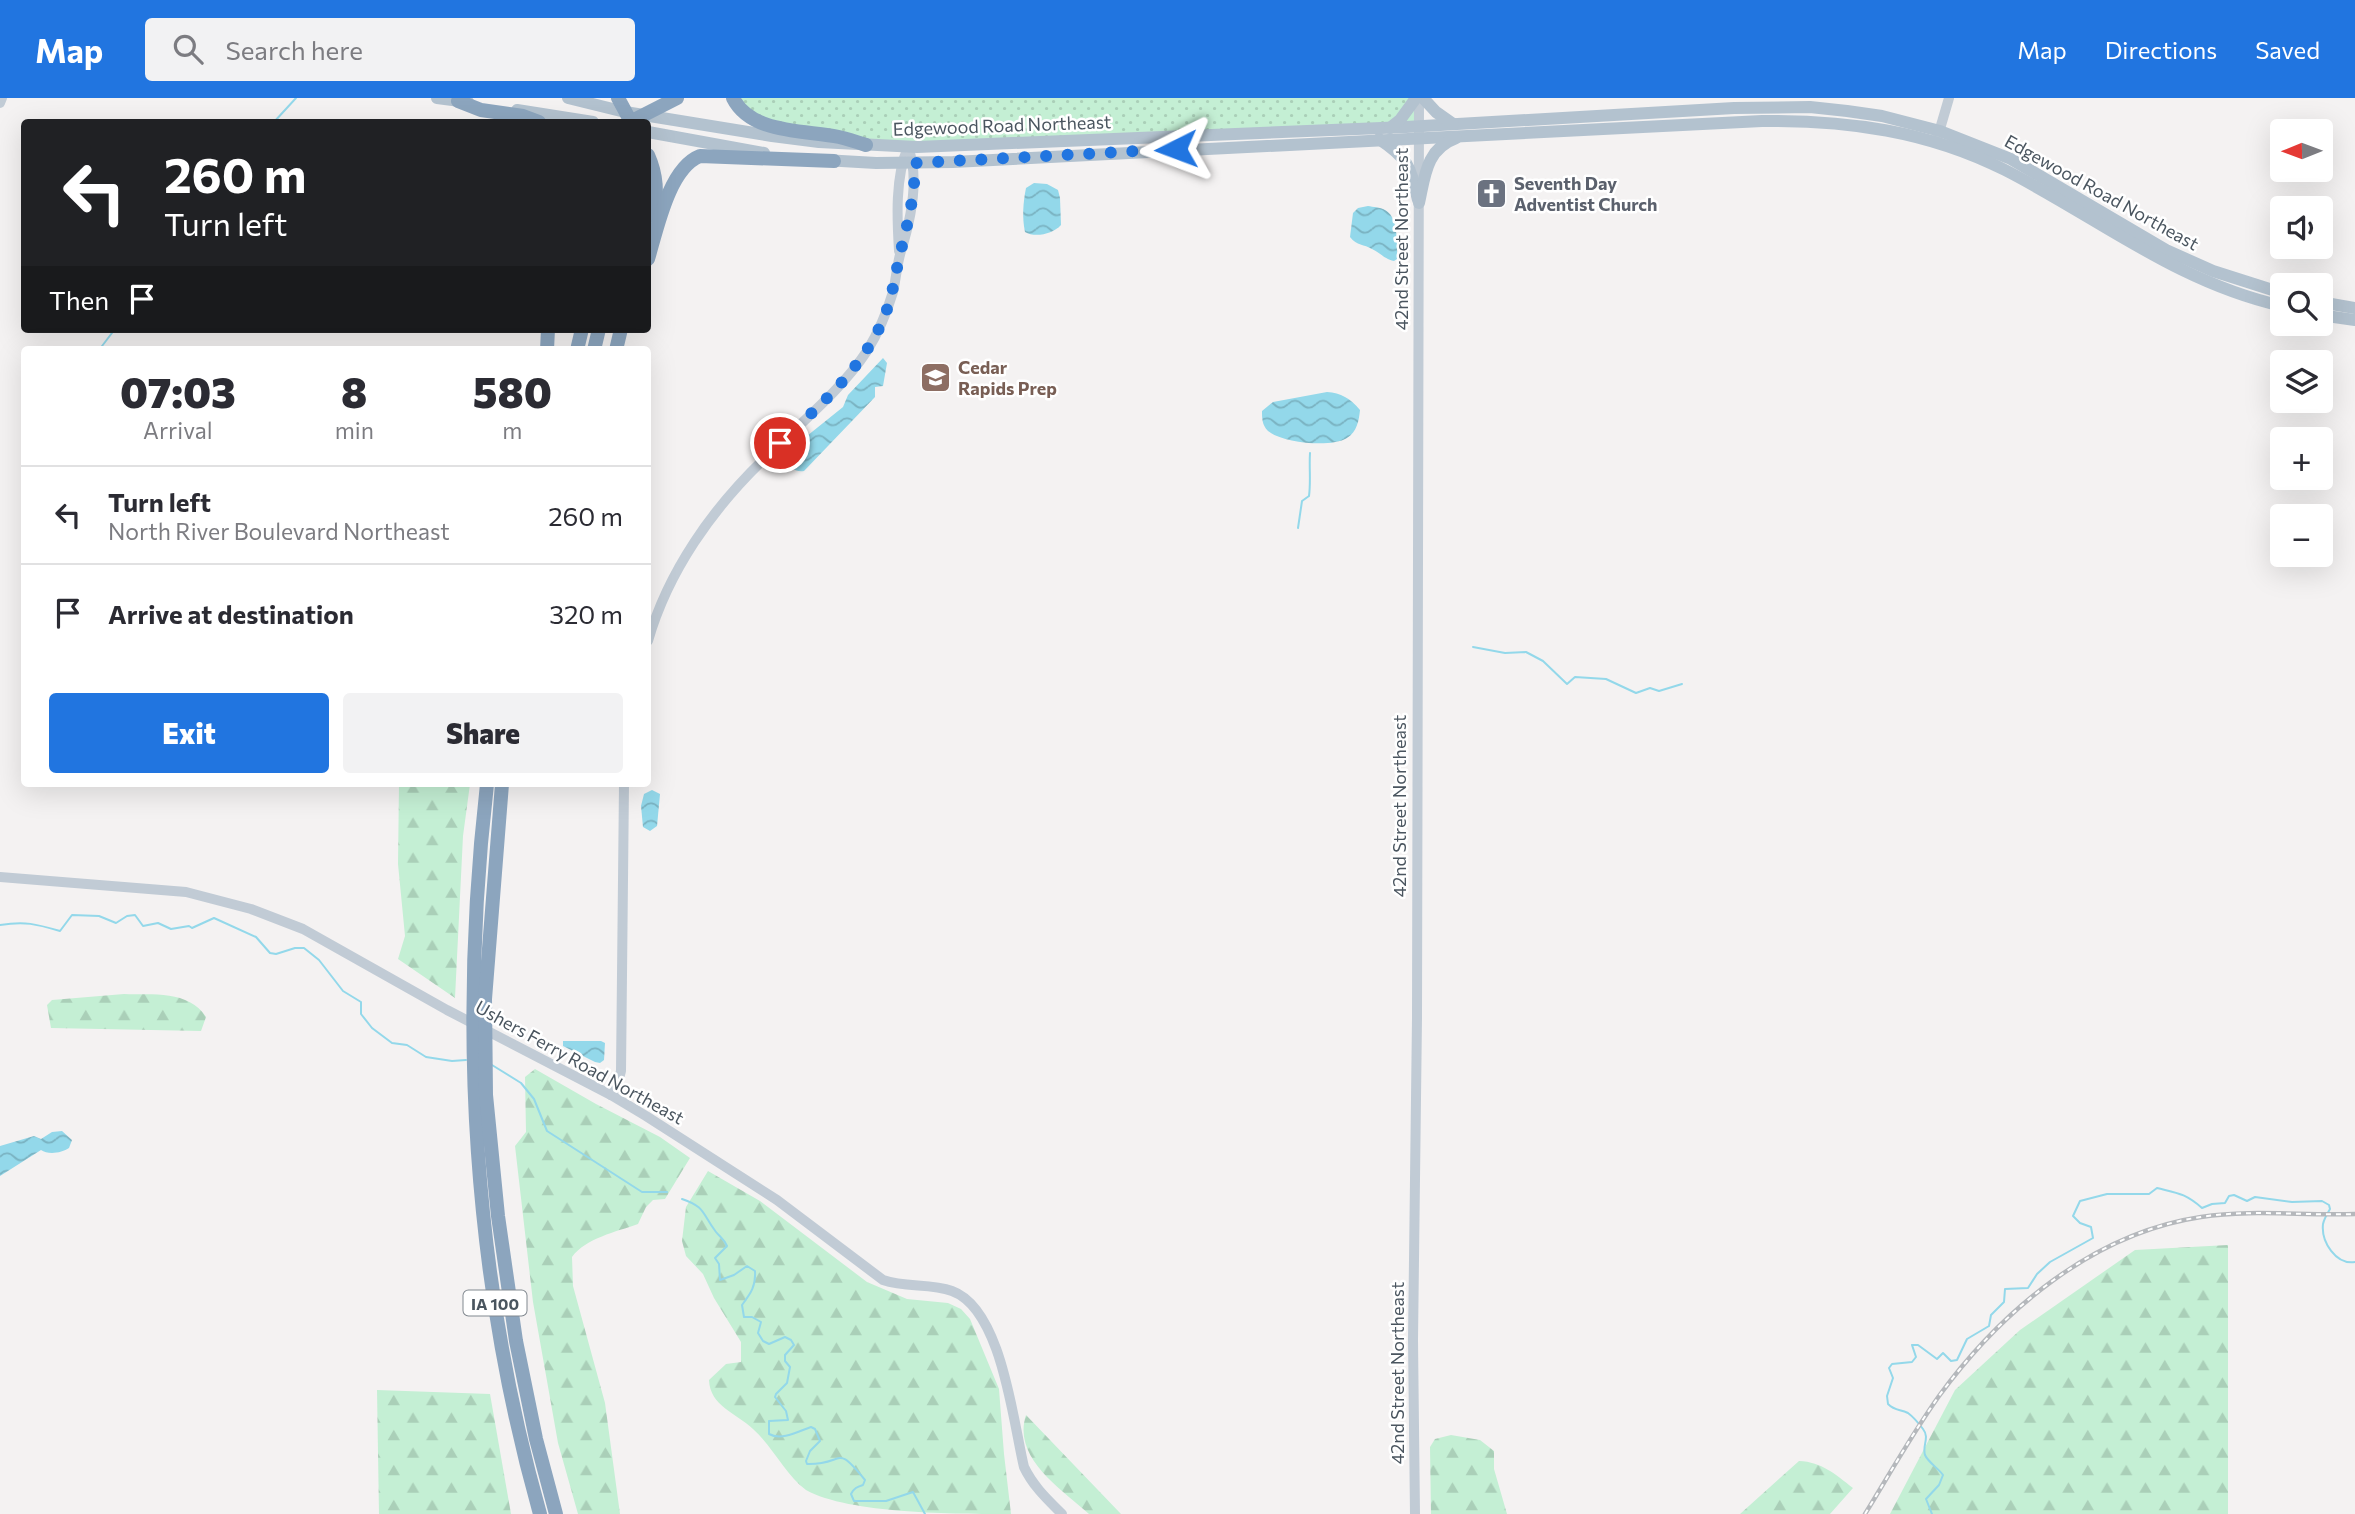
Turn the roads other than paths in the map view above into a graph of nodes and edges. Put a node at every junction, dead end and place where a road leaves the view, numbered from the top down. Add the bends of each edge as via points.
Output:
1 (437, 98) edge
2 (568, 98) edge
3 (632, 98) edge
4 (677, 98) edge
5 (733, 98) edge
6 (1419, 98) edge
7 (1949, 98) edge
8 (458, 101) junction
9 (637, 117) edge
10 (529, 119) edge
11 (574, 119) edge
12 (651, 121) edge
13 (1453, 124) junction
14 (1390, 128) junction
15 (1419, 132) junction
16 (1463, 135) junction
17 (1938, 136) junction
18 (1379, 139) junction
19 (866, 145) junction
20 (909, 157) junction
21 (834, 161) junction
22 (651, 162) edge
23 (1419, 204) junction
24 (2081, 214) junction
25 (2113, 219) junction
26 (651, 223) edge
27 (651, 250) edge
28 (2270, 290) edge
29 (2270, 303) edge
30 (2333, 304) edge
31 (2355, 308) edge
32 (2333, 317) edge
33 (2355, 320) edge
34 (651, 633) edge
35 (487, 787) edge
36 (502, 787) edge
37 (624, 787) edge
38 (0, 877) edge
39 (478, 996) junction
40 (479, 1091) junction
41 (611, 1095) junction
42 (540, 1514) edge
43 (556, 1514) edge
44 (1062, 1514) edge
45 (1415, 1514) edge

1 - 8 main road
2 - 9 main road, Edgewood Road Northeast
3 - 9 highway
4 - 9 highway
5 - 19 highway via 748,115 775,127
6 - 13 main road
6 - 14 main road
6 - 15 street, 42nd Street Northeast
7 - 17 street
8 - 10 highway
8 - 11 main road
9 - 19 main road, Edgewood Road Northeast
12 - 21 main road, Edgewood Road Northeast via 759,152
13 - 15 main road, Edgewood Road Northeast
13 - 17 main road, Edgewood Road Northeast via 1799,107 1882,116
14 - 15 main road, Edgewood Road Northeast
14 - 20 main road, Edgewood Road Northeast via 1066,141
15 - 16 main road, Edgewood Road Northeast
15 - 18 main road, Edgewood Road Northeast
15 - 23 street, 42nd Street Northeast
16 - 17 main road, Edgewood Road Northeast via 1804,120
16 - 23 main road via 1443,144 1427,163
17 - 24 main road, Edgewood Road Northeast
17 - 25 main road, Edgewood Road Northeast via 2011,159
18 - 20 main road, Edgewood Road Northeast
18 - 23 main road via 1405,160
19 - 20 main road, Edgewood Road Northeast
20 - 21 main road, Edgewood Road Northeast
20 - 34 street via 908,229 890,301 868,349 840,385 729,495 707,523 673,579
21 - 27 highway via 693,159 670,191
22 - 26 highway via 656,197
23 - 45 street, 42nd Street Northeast
24 - 25 main road
24 - 29 main road, Edgewood Road Northeast via 2173,267
25 - 28 main road, Edgewood Road Northeast via 2190,262
30 - 31 main road
32 - 33 main road
35 - 39 highway, IA 100 via 478,886
36 - 39 highway, IA 100
37 - 41 street via 621,1071
38 - 41 street, Ushers Ferry Road Northeast via 186,892 274,917
39 - 40 highway, IA 100
40 - 42 highway, IA 100 via 486,1240 499,1331
40 - 43 highway, IA 100 via 516,1341
41 - 44 street, Ushers Ferry Road Northeast via 777,1200 883,1280 942,1289 967,1300 995,1345 1029,1479

